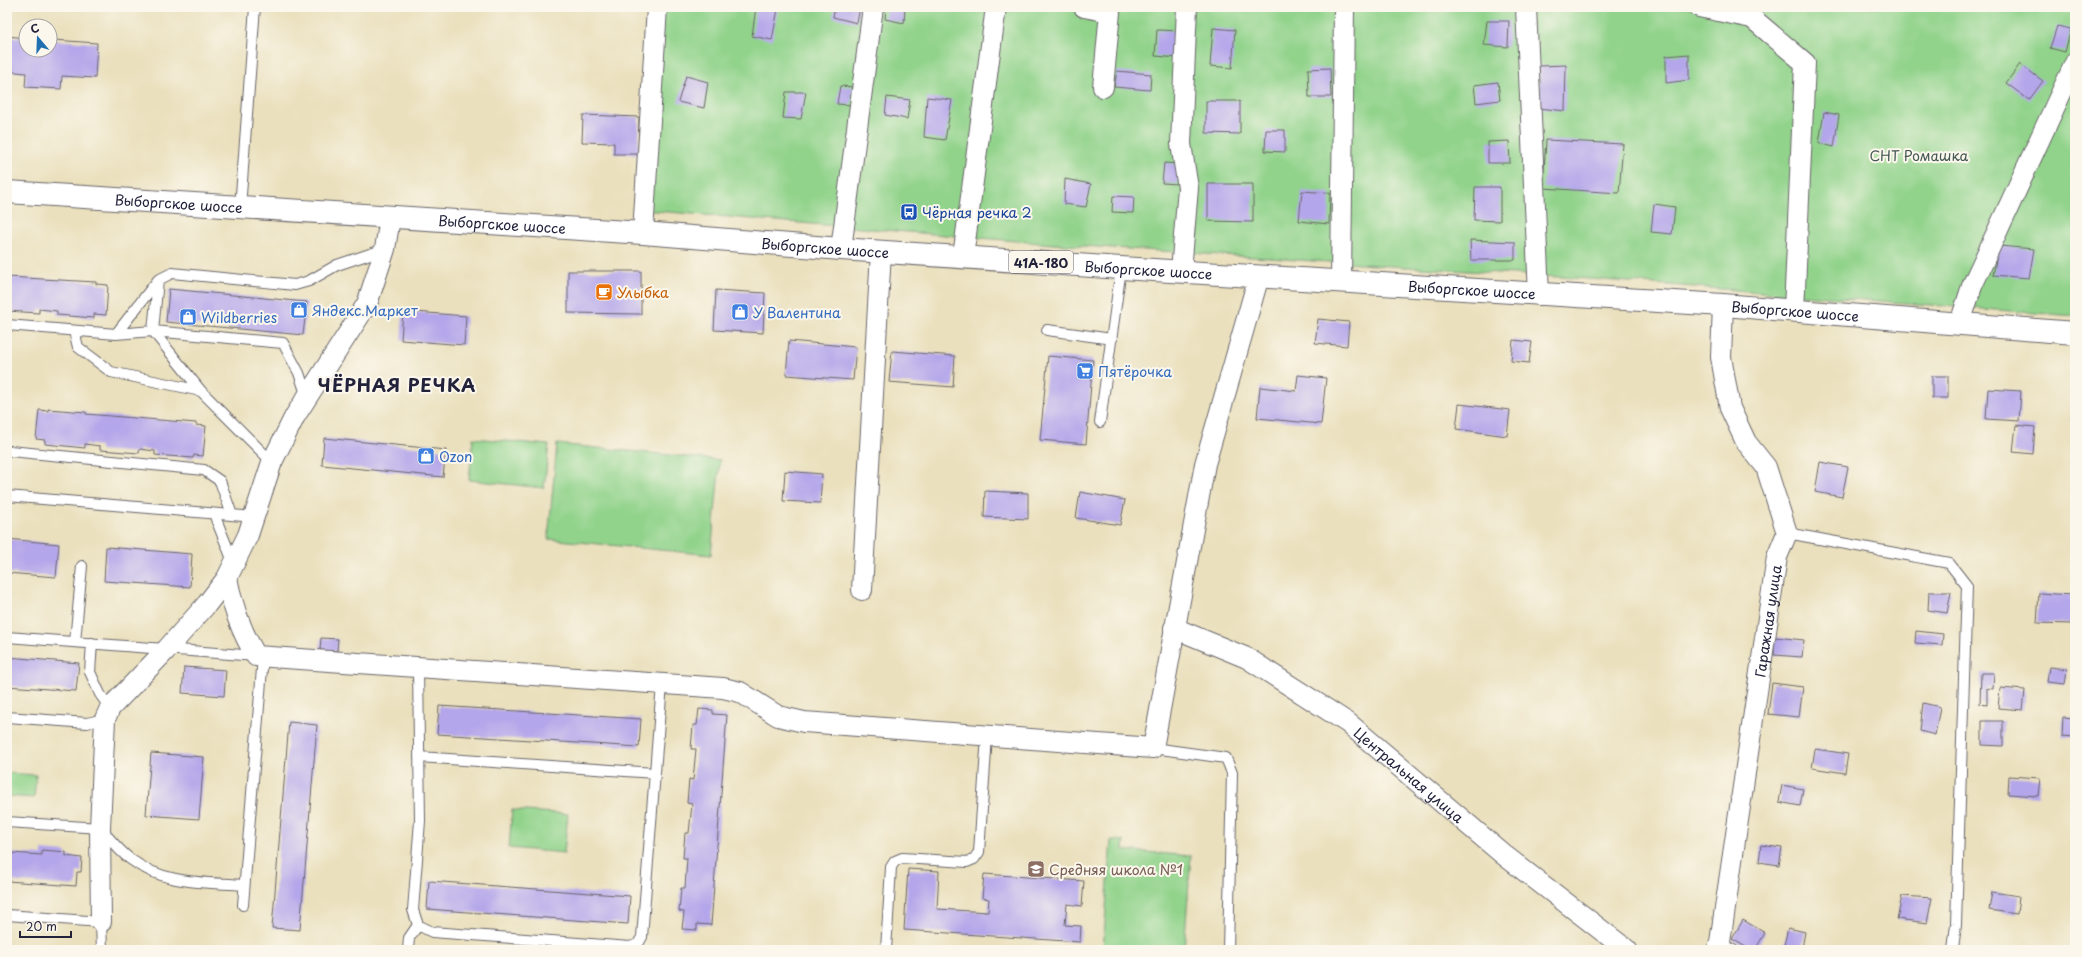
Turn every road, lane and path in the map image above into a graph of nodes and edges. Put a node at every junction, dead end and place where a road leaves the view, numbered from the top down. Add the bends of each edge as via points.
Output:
1 (255, 7) edge
2 (657, 7) edge
3 (873, 7) edge
4 (996, 7) edge
5 (1084, 7) edge
6 (1187, 7) edge
7 (1344, 7) edge
8 (1526, 7) edge
9 (1699, 7) edge
10 (2075, 63) edge
11 (1103, 87) dead end
12 (7, 192) edge
13 (240, 208) junction
14 (390, 218) junction
15 (643, 233) junction
16 (386, 249) junction
17 (841, 249) junction
18 (881, 252) junction
19 (963, 257) junction
20 (1121, 268) junction
21 (1181, 271) junction
22 (1259, 276) junction
23 (158, 280) junction
24 (1341, 281) junction
25 (1540, 295) junction
26 (1723, 305) junction
27 (1794, 310) junction
28 (1960, 323) junction
29 (7, 325) edge
30 (1047, 330) dead end
31 (74, 331) junction
32 (153, 331) junction
33 (2075, 333) edge
34 (116, 334) junction
35 (1112, 339) junction
36 (201, 391) junction
37 (307, 397) junction
38 (1100, 422) dead end
39 (10, 451) dead end
40 (272, 462) junction
41 (7, 496) edge
42 (214, 514) junction
43 (232, 515) junction
44 (255, 518) junction
45 (1786, 533) junction
46 (82, 566) dead end
47 (230, 571) junction
48 (862, 590) dead end
49 (1174, 628) junction
50 (7, 637) edge
51 (75, 642) junction
52 (92, 643) junction
53 (167, 649) junction
54 (259, 656) junction
55 (418, 667) junction
56 (662, 684) junction
57 (107, 714) junction
58 (7, 717) edge
59 (987, 736) junction
60 (1153, 748) junction
61 (419, 757) junction
62 (655, 773) junction
63 (7, 822) edge
64 (100, 828) junction
65 (244, 885) junction
66 (243, 905) dead end
67 (7, 915) edge
68 (101, 922) junction
69 (418, 925) junction
70 (639, 947) edge
71 (1723, 947) edge
72 (102, 950) edge
73 (408, 950) edge
74 (886, 950) edge
75 (1228, 950) edge
76 (1627, 950) edge
77 (1953, 950) edge

1 - 13 lane
2 - 15 street
3 - 17 street
4 - 19 street
5 - 11 street via 1110,12
6 - 21 street via 1181,144 1188,188
7 - 24 street
8 - 25 street
9 - 27 street via 1752,18 1805,63
10 - 28 street via 1972,286
12 - 13 main road, Выборгское шоссе / 41А-180
13 - 14 main road, Выборгское шоссе / 41А-180
14 - 15 main road, Выборгское шоссе / 41А-180
14 - 16 street
15 - 17 main road, Выборгское шоссе / 41А-180
16 - 23 lane via 337,265 309,282 295,285 172,273
16 - 37 street via 367,304
17 - 18 main road, Выборгское шоссе / 41А-180
18 - 19 main road, Выборгское шоссе / 41А-180
18 - 48 street
19 - 20 main road, Выборгское шоссе / 41А-180
20 - 21 main road, Выборгское шоссе / 41А-180
20 - 35 lane
21 - 22 main road, Выборгское шоссе / 41А-180
22 - 24 main road, Выборгское шоссе / 41А-180
22 - 49 street via 1205,464
23 - 32 lane
23 - 34 lane
24 - 25 main road, Выборгское шоссе / 41А-180
25 - 26 main road, Выборгское шоссе / 41А-180
26 - 27 main road, Выборгское шоссе / 41А-180
26 - 45 street via 1721,357 1730,408 1746,442 1766,467
27 - 28 main road, Выборгское шоссе / 41А-180
28 - 33 main road, Выборгское шоссе / 41А-180
29 - 31 lane
30 - 35 lane
31 - 34 lane
31 - 36 lane via 78,348 111,372
32 - 34 lane
32 - 36 lane
32 - 37 lane via 283,343 299,373
35 - 38 lane
36 - 40 lane
37 - 40 street
39 - 43 lane via 204,470 220,481
40 - 44 street
41 - 42 lane
42 - 43 lane
42 - 47 lane
43 - 44 lane
44 - 47 street
45 - 71 street, Гаражная улица via 1777,556
45 - 77 lane via 1949,563 1967,586
46 - 51 lane
47 - 53 street via 207,604
47 - 54 street via 231,602 243,634
49 - 60 street
49 - 76 street, Центральная улица via 1247,658 1348,723 1504,855
50 - 51 lane
51 - 52 lane
52 - 53 lane
52 - 57 lane via 90,672
53 - 54 lane
53 - 57 street
54 - 55 street
54 - 65 lane
55 - 56 street
55 - 61 lane
56 - 59 street via 723,688 740,692 778,716 804,722
56 - 62 lane
57 - 58 lane via 87,722
57 - 64 street
59 - 60 street
59 - 74 lane via 979,852 974,859 967,862 902,858 895,861 891,867
60 - 75 lane via 1226,758 1232,773
61 - 62 lane
61 - 69 lane via 420,821 413,910
62 - 70 lane via 642,937
63 - 64 lane
64 - 65 lane via 129,858 151,872 169,879
64 - 68 street
65 - 66 lane
67 - 68 lane
68 - 72 lane
69 - 70 lane via 432,932
69 - 73 lane via 409,938

